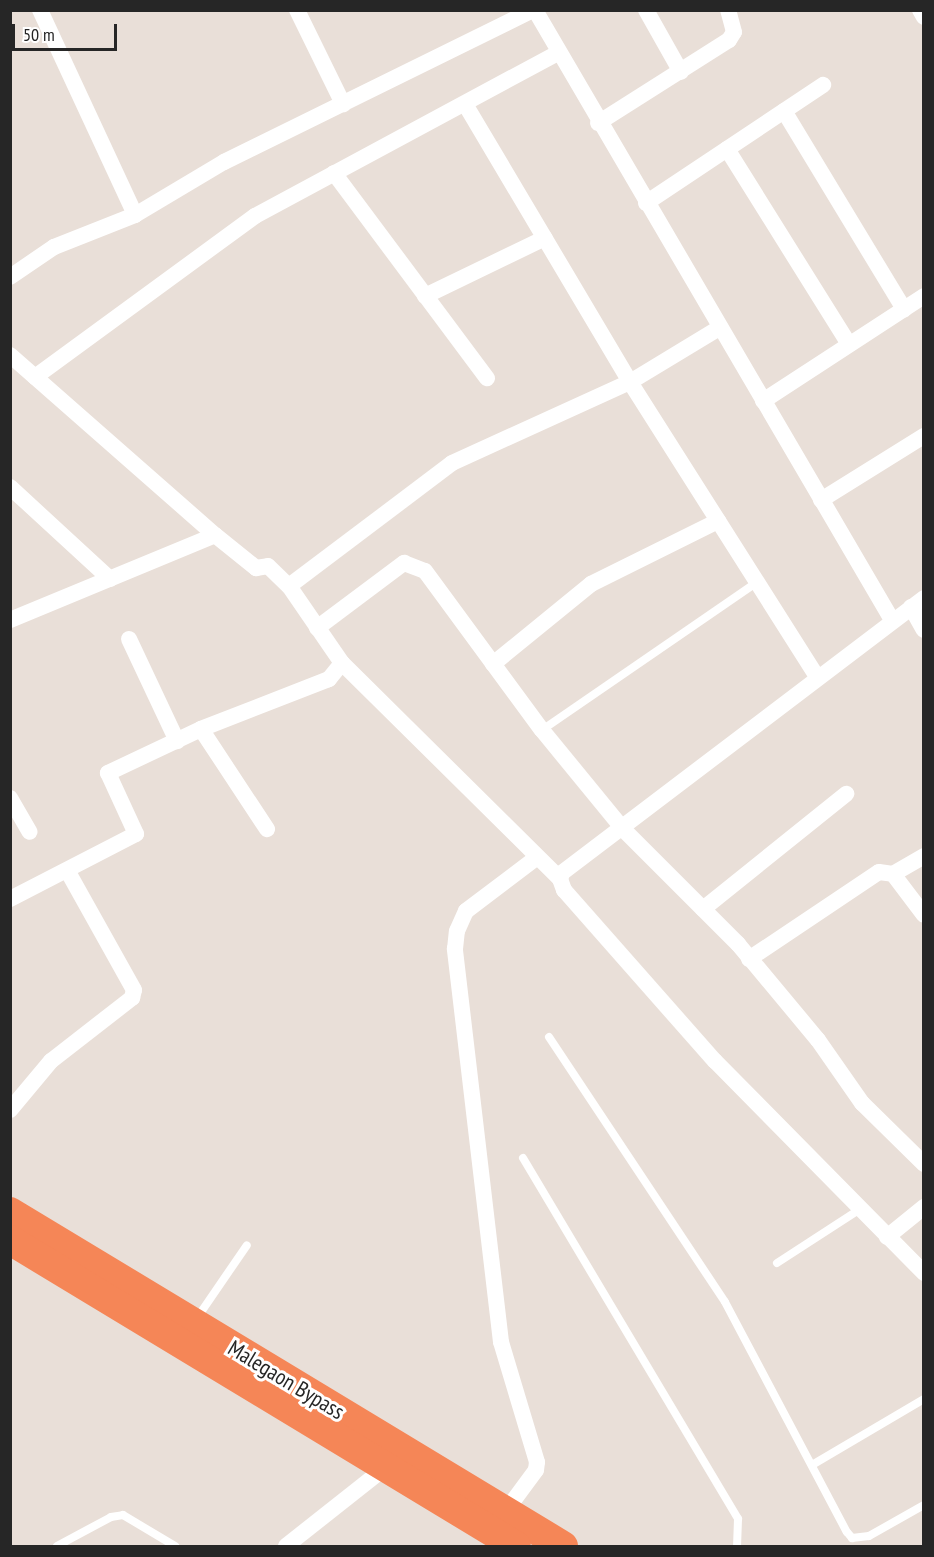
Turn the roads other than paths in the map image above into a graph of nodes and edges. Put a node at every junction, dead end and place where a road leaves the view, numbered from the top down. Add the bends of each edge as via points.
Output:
1 (40, 10) edge
2 (297, 10) edge
3 (534, 10) edge
4 (646, 10) edge
5 (728, 10) edge
6 (920, 10) edge
7 (924, 17) edge
8 (559, 52) junction
9 (681, 72) junction
10 (823, 84) dead end
11 (343, 104) junction
12 (465, 104) junction
13 (784, 111) junction
14 (598, 123) junction
15 (727, 149) junction
16 (334, 173) junction
17 (646, 203) junction
18 (135, 215) junction
19 (545, 238) junction
20 (10, 277) edge
21 (425, 296) junction
22 (924, 296) edge
23 (904, 309) junction
24 (719, 328) junction
25 (849, 344) junction
26 (10, 355) edge
27 (35, 377) junction
28 (487, 378) dead end
29 (630, 381) junction
30 (763, 401) junction
31 (924, 436) edge
32 (10, 487) edge
33 (821, 500) junction
34 (718, 521) junction
35 (215, 535) junction
36 (110, 579) junction
37 (757, 582) junction
38 (289, 586) junction
39 (917, 602) edge
40 (10, 620) edge
41 (892, 620) junction
42 (317, 628) junction
43 (924, 630) edge
44 (129, 639) dead end
45 (342, 663) junction
46 (493, 664) junction
47 (817, 677) junction
48 (201, 729) junction
49 (542, 730) junction
50 (177, 741) junction
51 (846, 794) dead end
52 (10, 798) edge
53 (267, 829) dead end
54 (623, 829) junction
55 (30, 832) dead end
56 (924, 856) edge
57 (536, 858) junction
58 (67, 870) junction
59 (893, 874) junction
60 (560, 879) junction
61 (10, 899) edge
62 (703, 909) junction
63 (924, 915) edge
64 (749, 959) junction
65 (549, 1037) dead end
66 (10, 1110) edge
67 (524, 1158) dead end
68 (924, 1164) edge
69 (924, 1207) edge
70 (860, 1209) junction
71 (10, 1212) edge
72 (887, 1237) junction
73 (10, 1240) edge
74 (247, 1245) dead end
75 (777, 1263) dead end
76 (924, 1273) edge
77 (193, 1323) junction
78 (924, 1398) edge
79 (812, 1465) junction
80 (386, 1467) junction
81 (924, 1505) edge
82 (505, 1512) junction
83 (524, 1537) edge
84 (57, 1546) edge
85 (175, 1546) edge
86 (286, 1546) edge
87 (562, 1546) edge
88 (737, 1546) edge

1 - 18 street
2 - 11 street
3 - 8 street
3 - 11 street
4 - 9 street
5 - 9 street via 734,32 729,40
6 - 7 street
8 - 12 street
8 - 14 street
9 - 14 street
10 - 13 street
11 - 18 street via 224,162
12 - 16 street
12 - 19 street
13 - 15 street
13 - 23 street
14 - 17 street
15 - 17 street
15 - 25 street
16 - 21 street
16 - 27 street via 237,227
17 - 24 street
18 - 20 street via 54,247
19 - 21 street
19 - 29 street
21 - 28 street
22 - 23 street
23 - 25 street
24 - 29 street
24 - 30 street
25 - 30 street
26 - 27 street
27 - 35 street
29 - 34 street
29 - 38 street via 452,463
30 - 33 street
31 - 33 street
32 - 36 street
33 - 41 street
34 - 37 street
34 - 46 street via 591,584
35 - 36 street
35 - 38 street via 256,568 268,566
36 - 40 street
37 - 47 street
37 - 49 lane
38 - 42 street
39 - 41 street
39 - 43 street
41 - 47 street
42 - 45 street
42 - 46 street via 410,562 424,571
44 - 50 street
45 - 48 street via 329,679
45 - 57 street
46 - 49 street
47 - 54 street
48 - 50 street
48 - 53 street
49 - 54 street
50 - 58 street via 108,773 136,834
51 - 62 street
52 - 55 street
54 - 60 street via 562,873
54 - 62 street
56 - 59 street
57 - 60 street
57 - 82 street via 466,911 457,931 455,949 501,1342 537,1462 536,1470
58 - 61 street
58 - 66 street via 131,982 132,998 58,1054
59 - 63 street
59 - 64 street via 879,872
60 - 70 street via 564,890 715,1061
62 - 64 street
64 - 68 street via 818,1040 862,1103
65 - 79 lane via 725,1302
67 - 88 lane via 738,1519
69 - 72 street
70 - 72 street
70 - 75 lane
71 - 77 highway, Malegaon Bypass
72 - 76 street
73 - 80 highway, Malegaon Bypass
74 - 77 lane
77 - 82 highway, Malegaon Bypass
78 - 79 lane
79 - 81 lane via 852,1538 870,1536
80 - 83 highway, Malegaon Bypass
80 - 86 street
82 - 83 highway, Malegaon Bypass
83 - 87 highway, Malegaon Bypass
84 - 85 lane via 111,1517 123,1515

